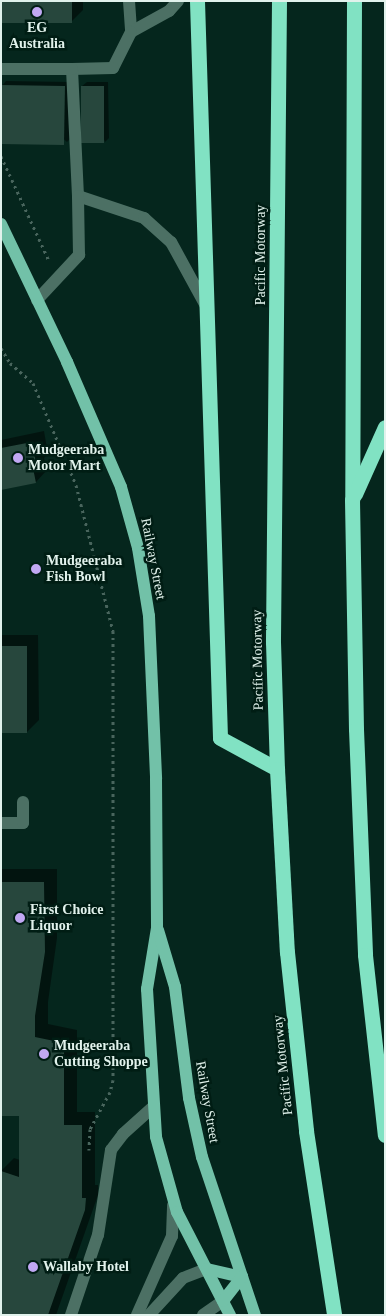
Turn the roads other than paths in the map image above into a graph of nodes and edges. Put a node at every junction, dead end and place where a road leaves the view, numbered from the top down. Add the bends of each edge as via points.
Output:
1 (129, 1) edge
2 (178, 1) edge
3 (197, 1) edge
4 (279, 1) edge
5 (354, 1) edge
6 (131, 32) junction
7 (1, 69) edge
8 (72, 69) junction
9 (78, 196) junction
10 (1, 224) edge
11 (37, 300) junction
12 (206, 306) junction
13 (385, 427) edge
14 (352, 500) junction
15 (277, 769) junction
16 (23, 802) dead end
17 (1, 823) edge
18 (157, 928) junction
19 (153, 1106) junction
20 (385, 1136) edge
21 (173, 1200) junction
22 (208, 1269) junction
23 (242, 1277) junction
24 (223, 1301) junction
25 (71, 1315) edge
26 (137, 1315) edge
27 (149, 1315) edge
28 (203, 1315) edge
29 (230, 1315) edge
30 (255, 1315) edge
31 (334, 1315) edge

1 - 6 street
2 - 6 street via 169,11
3 - 12 highway
4 - 15 highway, Pacific Motorway via 273,632
5 - 14 highway
6 - 8 street via 113,68
7 - 8 street
8 - 9 street
9 - 11 street via 79,255
9 - 12 street via 144,218 171,242
10 - 11 main road, Railway Street
11 - 18 main road, Railway Street via 121,487 145,585 156,779
12 - 15 highway via 220,738
13 - 14 highway
14 - 20 highway via 356,729 365,955
15 - 31 highway, Pacific Motorway via 287,952 306,1131
16 - 17 street via 23,823
18 - 19 main road, Railway Street via 147,989
18 - 23 main road, Railway Street via 175,987 189,1098 202,1157
19 - 21 main road, Railway Street via 160,1157
19 - 25 street via 122,1134 111,1150 98,1235
21 - 22 main road, Railway Street
21 - 26 street, Railway Street via 172,1236
22 - 23 main road
22 - 24 main road, Railway Street
22 - 27 street via 183,1278
23 - 24 main road
23 - 30 main road, Railway Street
24 - 28 street
24 - 29 main road, Railway Street

